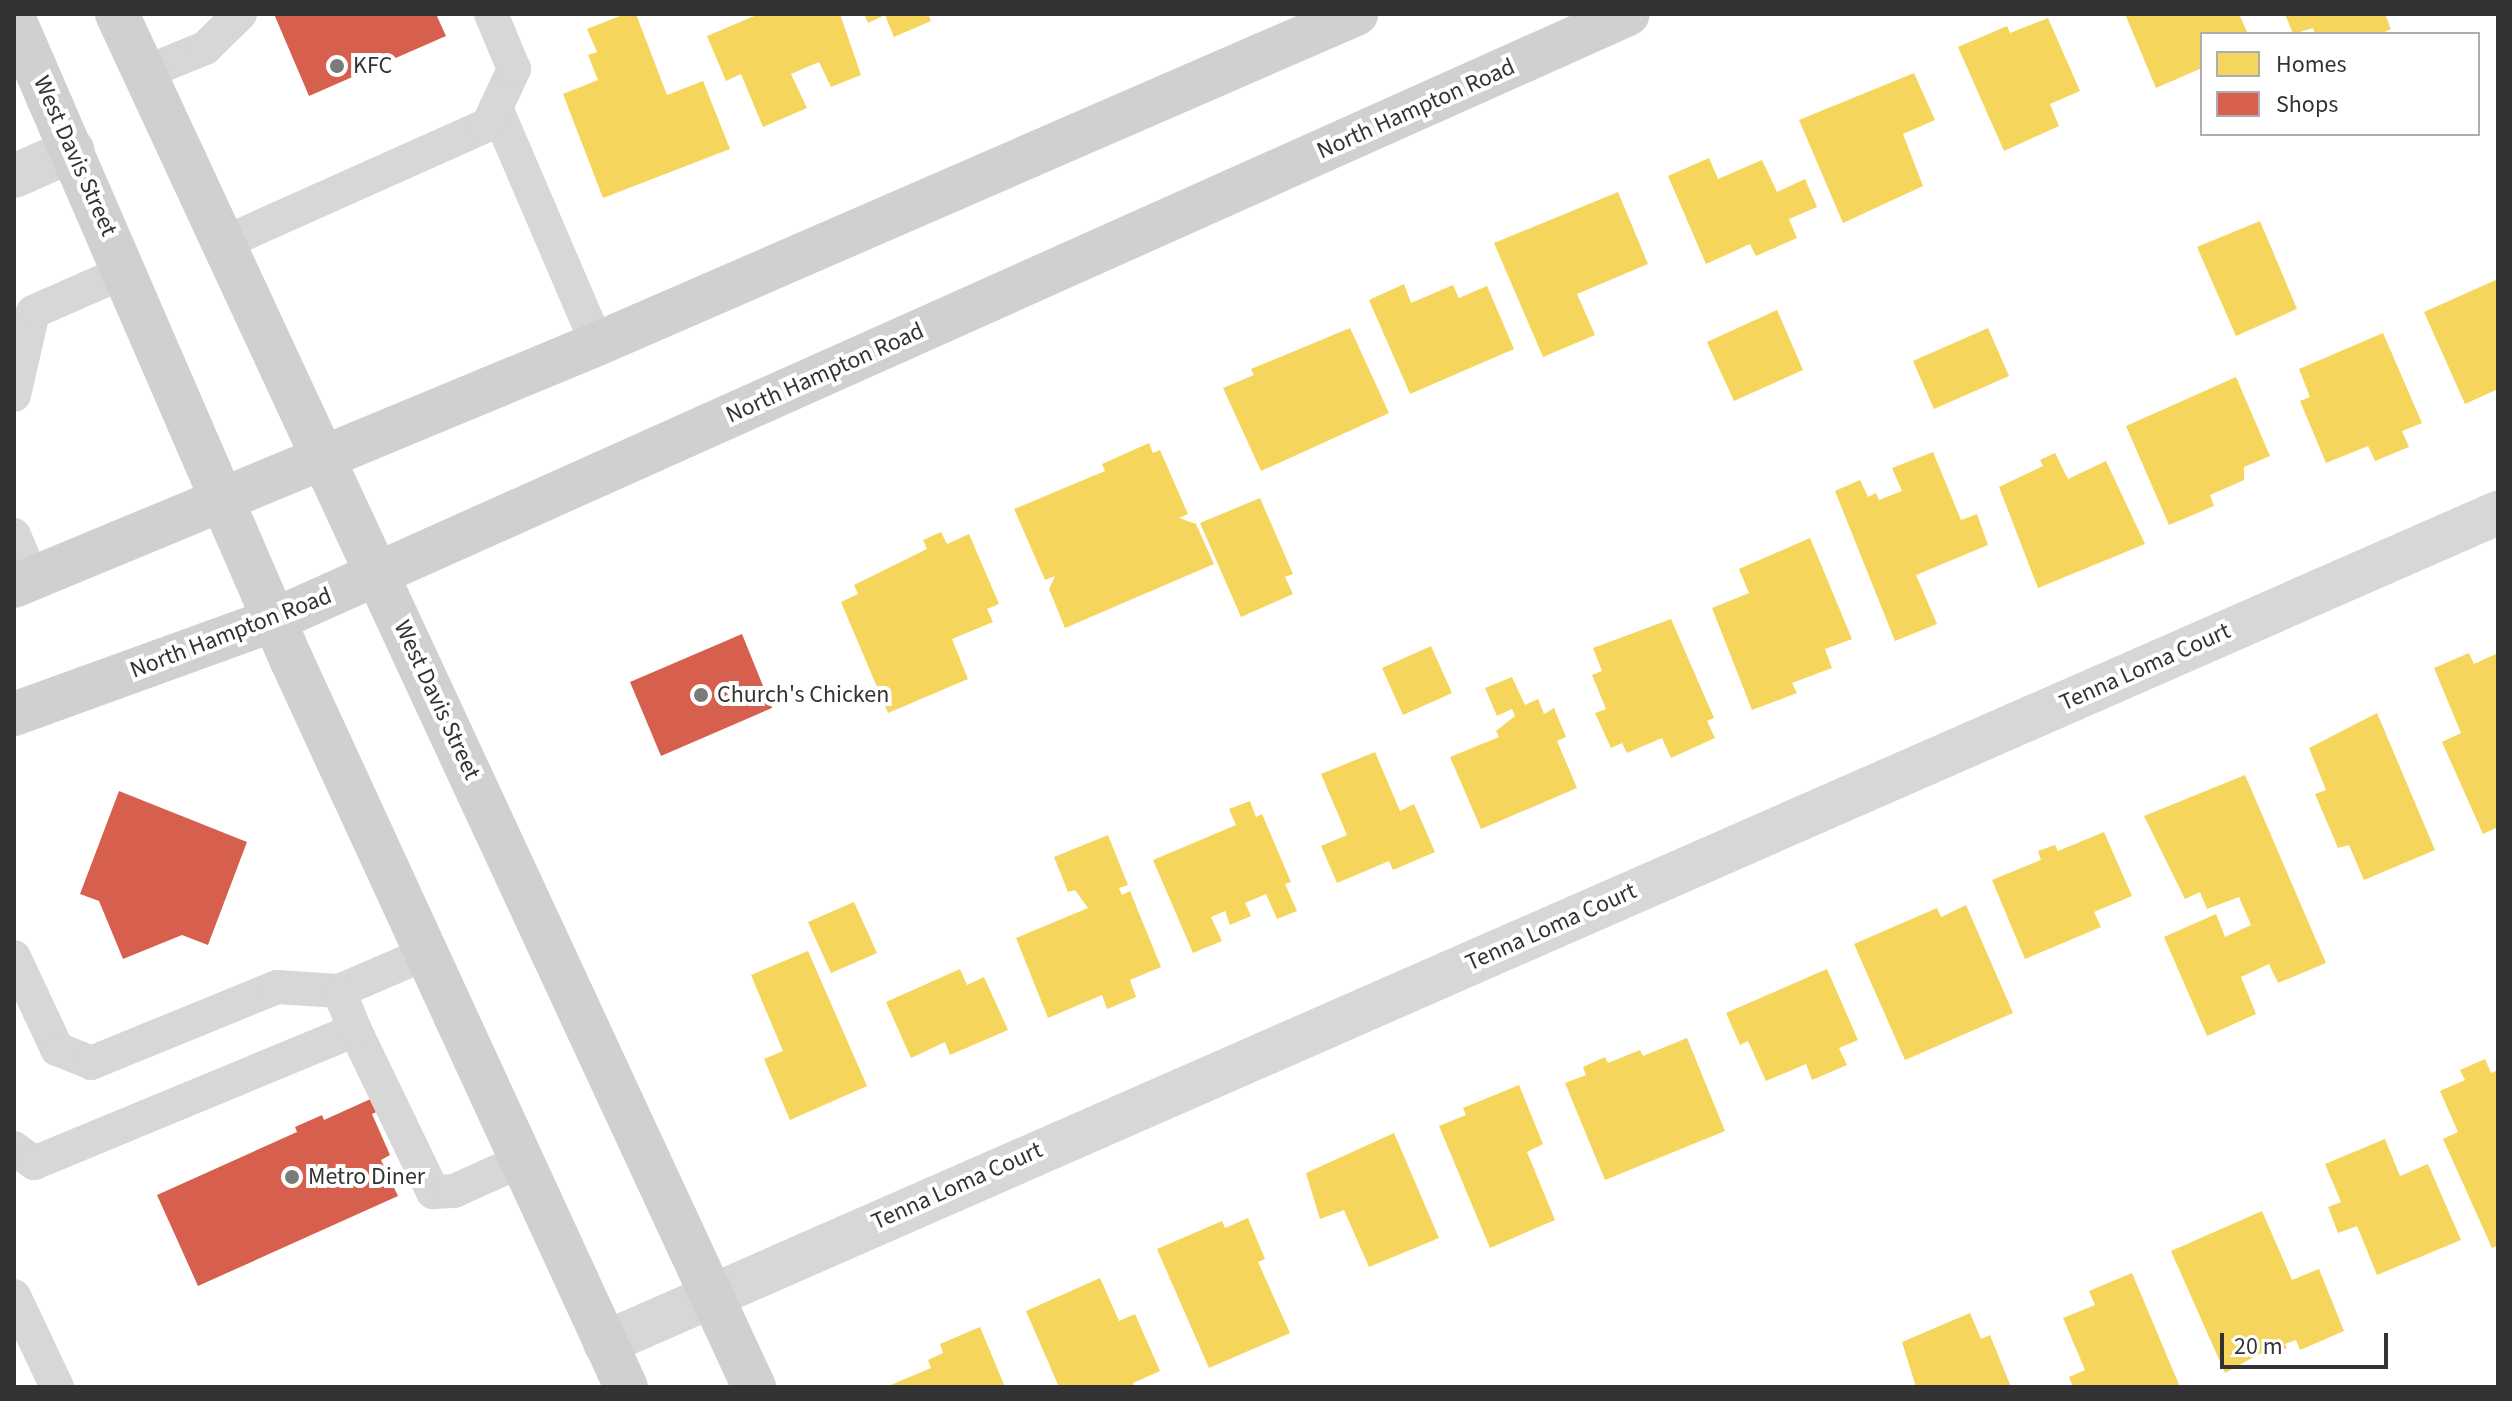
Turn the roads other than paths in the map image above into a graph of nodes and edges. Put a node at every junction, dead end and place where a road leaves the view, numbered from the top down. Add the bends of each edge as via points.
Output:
1 (117, 14) edge
2 (240, 14) edge
3 (491, 14) edge
4 (1356, 14) edge
5 (1628, 14) edge
6 (14, 19) edge
7 (144, 73) junction
8 (496, 108) junction
9 (73, 150) junction
10 (14, 176) edge
11 (226, 242) junction
12 (126, 271) junction
13 (597, 344) junction
14 (14, 395) edge
15 (325, 457) junction
16 (223, 500) junction
17 (2498, 513) edge
18 (14, 535) edge
19 (379, 573) junction
20 (23, 582) edge
21 (274, 620) junction
22 (14, 714) edge
23 (425, 954) junction
24 (14, 957) edge
25 (339, 991) junction
26 (355, 1030) junction
27 (14, 1148) edge
28 (521, 1161) junction
29 (710, 1294) junction
30 (14, 1296) edge
31 (605, 1343) junction
32 (57, 1387) edge
33 (626, 1387) edge
34 (754, 1387) edge

1 - 7 main road, West Davis Street
2 - 7 lane via 205,48
3 - 8 lane via 514,69
4 - 13 main road
5 - 19 main road, North Hampton Road
6 - 9 main road, West Davis Street
7 - 11 main road, West Davis Street
8 - 11 lane via 488,125
8 - 13 lane
9 - 10 street
9 - 12 main road, West Davis Street
11 - 15 main road, West Davis Street
12 - 14 lane via 33,312
12 - 16 main road, West Davis Street
13 - 15 main road
15 - 16 main road
15 - 19 main road, West Davis Street
16 - 20 main road
16 - 21 main road, West Davis Street
17 - 29 street, Tenna Loma Court
18 - 20 lane
19 - 21 main road, North Hampton Road
19 - 29 main road, West Davis Street
21 - 22 main road, North Hampton Road
21 - 23 main road, West Davis Street
23 - 25 lane
23 - 28 main road, West Davis Street
24 - 25 lane via 57,1049 91,1063 277,987
25 - 26 lane
26 - 27 lane via 34,1163
26 - 28 lane via 433,1192 454,1191
28 - 31 main road, West Davis Street
29 - 31 street, Tenna Loma Court
29 - 34 main road, West Davis Street
30 - 32 lane
31 - 33 main road, West Davis Street

